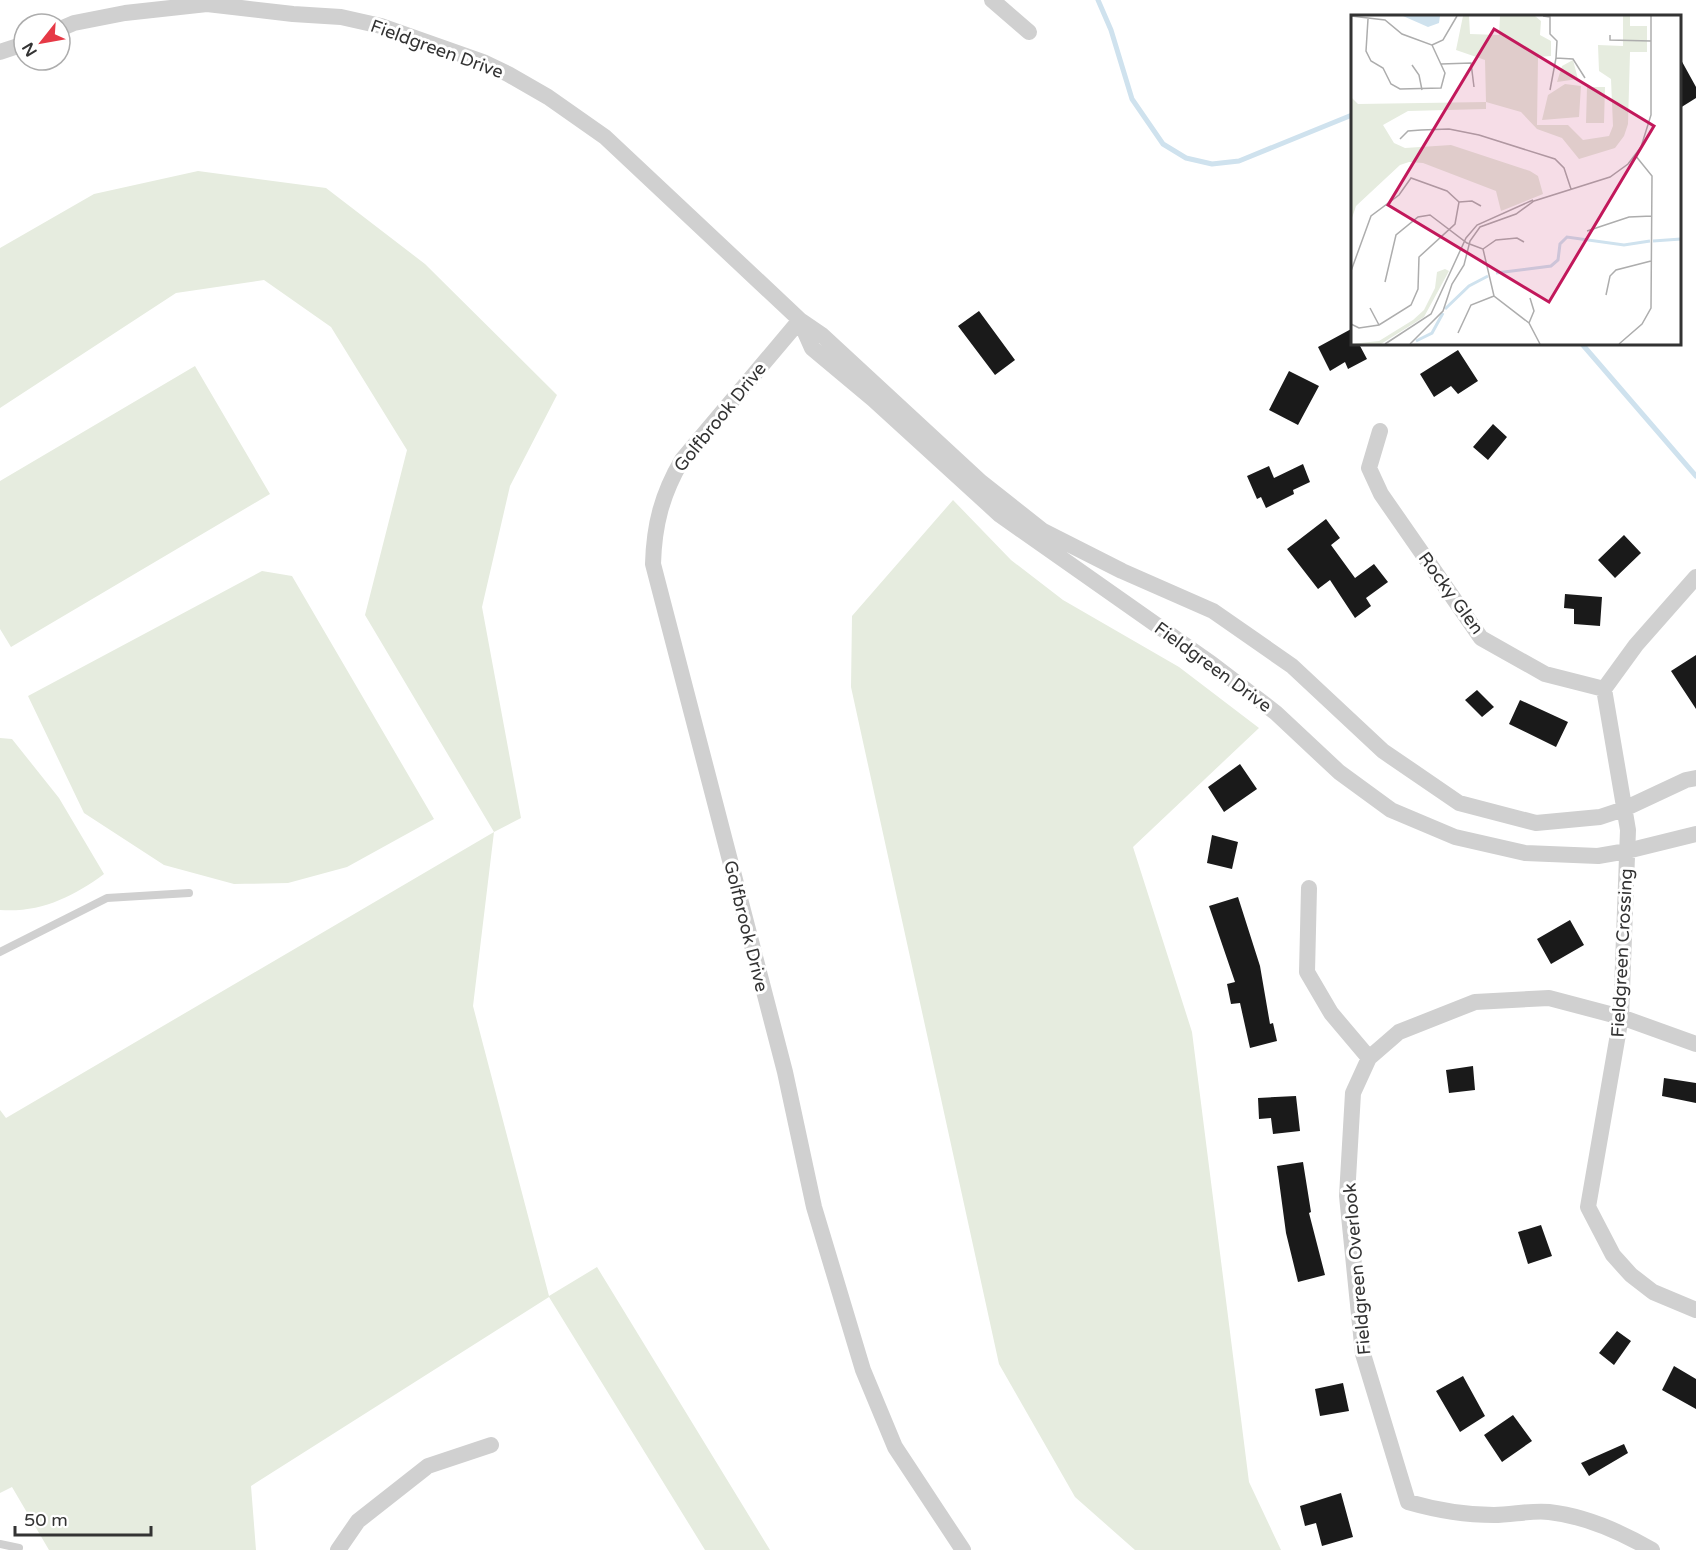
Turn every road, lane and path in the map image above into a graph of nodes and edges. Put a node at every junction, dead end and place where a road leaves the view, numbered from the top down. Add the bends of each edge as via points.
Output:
1 (992, 0) edge
2 (293, 7) edge
3 (72, 24) edge
4 (1029, 32) dead end
5 (800, 320) junction
6 (1380, 431) dead end
7 (1696, 577) edge
8 (1604, 689) junction
9 (1696, 778) edge
10 (1624, 809) junction
11 (1696, 834) edge
12 (1627, 851) junction
13 (1309, 888) dead end
14 (189, 893) dead end
15 (0, 952) edge
16 (1621, 1017) junction
17 (1696, 1044) edge
18 (1369, 1059) junction
19 (1696, 1310) edge
20 (491, 1445) dead end
21 (0, 1544) edge
22 (19, 1548) dead end
23 (338, 1550) edge
24 (963, 1550) edge
25 (1652, 1550) edge

1 - 4 street
2 - 3 street, Fieldgreen Drive via 207,4 125,13
2 - 5 street, Fieldgreen Drive via 381,26 483,62 548,97 605,137
5 - 10 street, Fieldgreen Drive via 822,335 981,482 1042,531 1122,572 1213,611 1292,666 1383,751 1459,803 1536,823 1600,817
5 - 12 street, Fieldgreen Drive via 812,348 1000,515 1212,664 1276,713 1339,772 1391,810 1455,837 1525,853 1598,856
5 - 24 street, Golfbrook Drive via 682,460 668,484 656,526 653,564 785,1072 814,1206 863,1370 895,1447
6 - 8 street, Rocky Glen via 1369,468 1381,494 1481,638 1545,674
7 - 8 street via 1636,645
8 - 10 street, Fieldgreen Crossing
9 - 10 street, Fieldgreen Drive
10 - 12 street, Fieldgreen Crossing
11 - 12 street, Fieldgreen Drive
12 - 16 street, Fieldgreen Crossing
13 - 18 street via 1307,972 1331,1013
14 - 15 lane via 107,898
16 - 17 street, Fieldgreen Overlook
16 - 18 street, Fieldgreen Overlook via 1549,998 1475,1002 1399,1032
16 - 19 street, Fieldgreen Crossing via 1588,1207 1613,1255 1631,1275 1653,1292
18 - 25 street, Fieldgreen Overlook via 1353,1093 1347,1196 1363,1354 1408,1502 1438,1510 1492,1515 1546,1512 1573,1516 1625,1534
20 - 23 street via 428,1466 358,1521
21 - 22 lane

